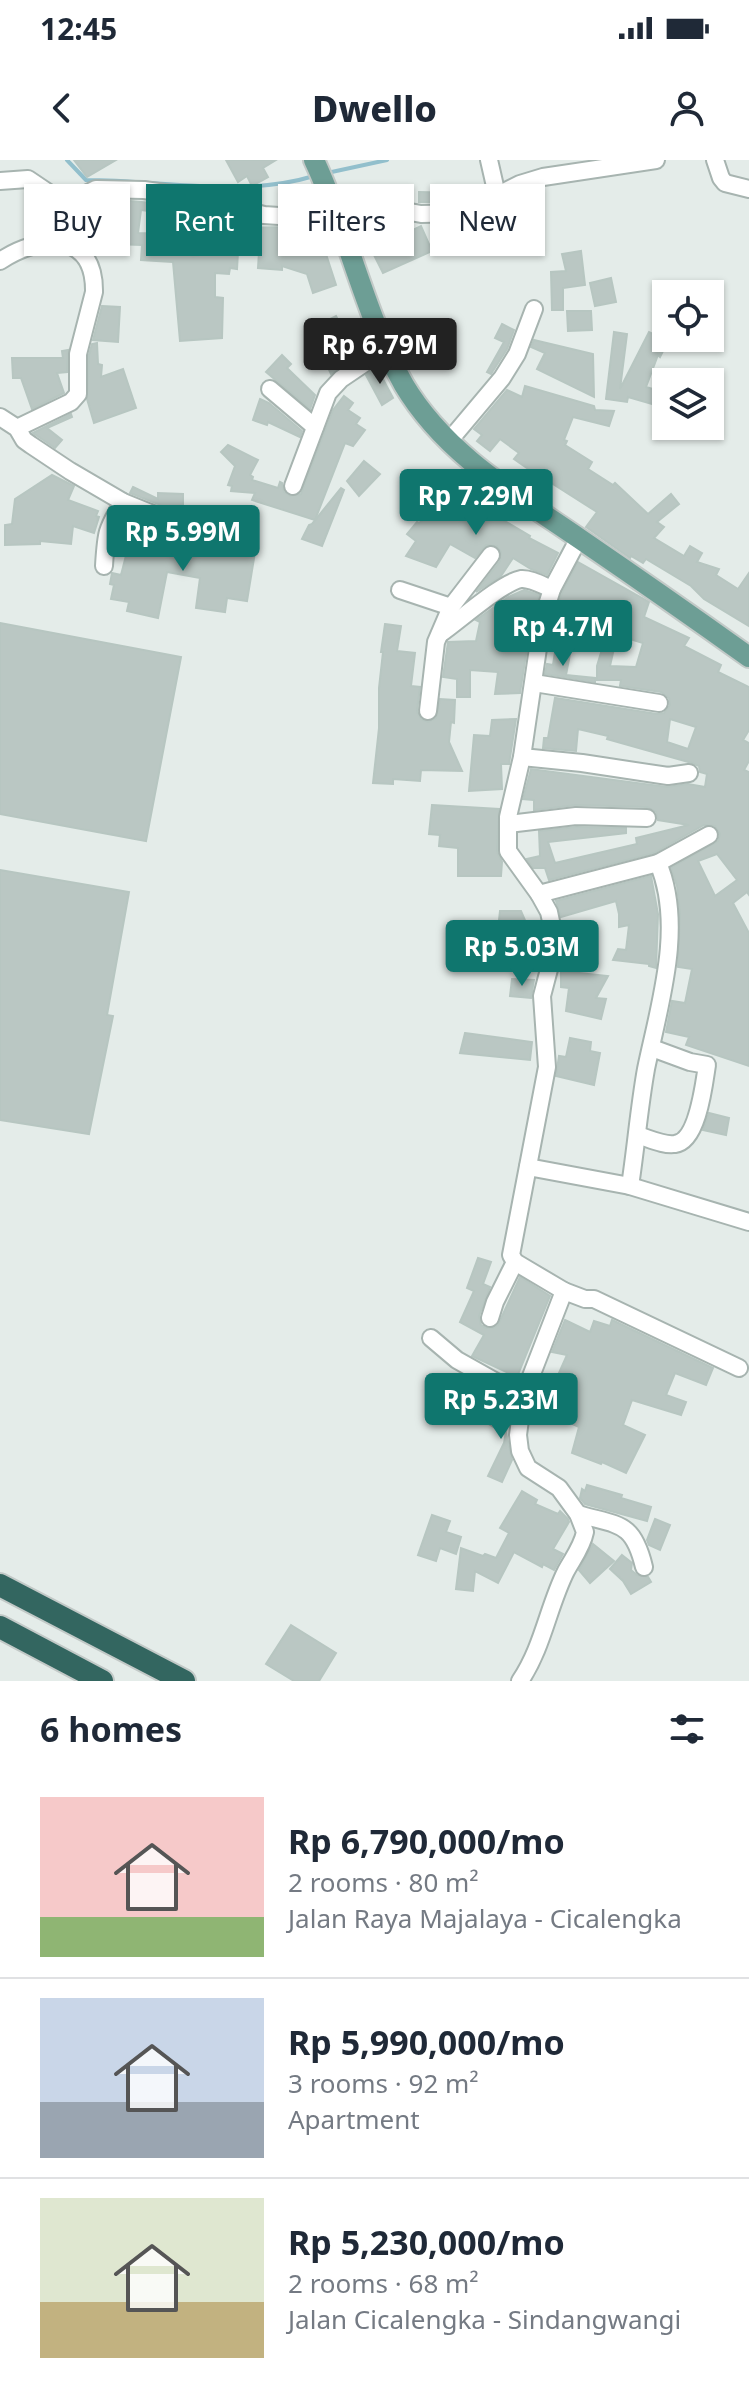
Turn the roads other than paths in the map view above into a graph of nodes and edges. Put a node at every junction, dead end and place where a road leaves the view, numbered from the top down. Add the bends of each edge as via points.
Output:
1 (489, 160) edge
2 (656, 160) edge
3 (715, 160) edge
4 (315, 163) edge
5 (0, 181) edge
6 (37, 184) edge
7 (323, 184) edge
8 (495, 184) edge
9 (520, 184) edge
10 (749, 189) edge
11 (24, 249) edge
12 (84, 256) edge
13 (351, 256) edge
14 (0, 261) edge
15 (534, 309) dead end
16 (387, 348) junction
17 (270, 389) dead end
18 (0, 417) edge
19 (315, 427) junction
20 (17, 428) junction
21 (449, 441) junction
22 (293, 486) dead end
23 (123, 502) junction
24 (243, 534) dead end
25 (579, 538) junction
26 (491, 555) dead end
27 (104, 566) dead end
28 (552, 589) junction
29 (400, 590) dead end
30 (451, 607) junction
31 (439, 634) junction
32 (749, 657) edge
33 (534, 683) junction
34 (659, 703) dead end
35 (428, 711) dead end
36 (522, 757) junction
37 (689, 773) dead end
38 (647, 818) dead end
39 (508, 824) junction
40 (709, 835) dead end
41 (658, 863) junction
42 (539, 894) junction
43 (652, 1048) junction
44 (637, 1135) junction
45 (528, 1167) junction
46 (630, 1186) junction
47 (749, 1222) edge
48 (515, 1262) junction
49 (564, 1291) junction
50 (490, 1318) dead end
51 (431, 1338) dead end
52 (739, 1368) dead end
53 (523, 1397) junction
54 (578, 1514) junction
55 (644, 1567) dead end
56 (0, 1585) edge
57 (0, 1627) edge
58 (102, 1681) edge
59 (184, 1681) edge
60 (520, 1681) edge

1 - 8 street
2 - 9 street
3 - 10 street via 725,183
4 - 7 main road
5 - 6 street via 16,178
11 - 14 street
12 - 20 street via 94,292 78,354 78,394
13 - 16 main road
15 - 21 street via 502,378
16 - 19 street via 335,385
16 - 21 main road via 420,409
17 - 19 street
18 - 20 street
19 - 22 street
20 - 23 street via 31,445
21 - 25 main road via 497,484
23 - 24 street via 195,531
23 - 27 street via 106,535
25 - 28 street
25 - 32 main road
26 - 30 street
28 - 31 street via 519,580
28 - 33 street
29 - 30 street
30 - 31 street
31 - 35 street
33 - 34 street
33 - 36 street
36 - 37 street via 668,776
36 - 39 street
38 - 39 street via 576,816
39 - 42 street via 508,851
40 - 41 street
41 - 42 street
41 - 43 street via 671,929
42 - 45 street via 555,940 542,996 547,1067
43 - 44 street
43 - 44 street via 707,1065 703,1091 685,1139 673,1145
44 - 46 street
45 - 46 street
45 - 48 street via 511,1250
46 - 47 street
48 - 49 street
48 - 50 street
49 - 52 street via 594,1299
49 - 53 street
51 - 53 street via 457,1360
53 - 54 street via 518,1435 524,1462 559,1488
54 - 55 street via 628,1532
54 - 60 street via 584,1539
56 - 59 highway
57 - 58 highway

